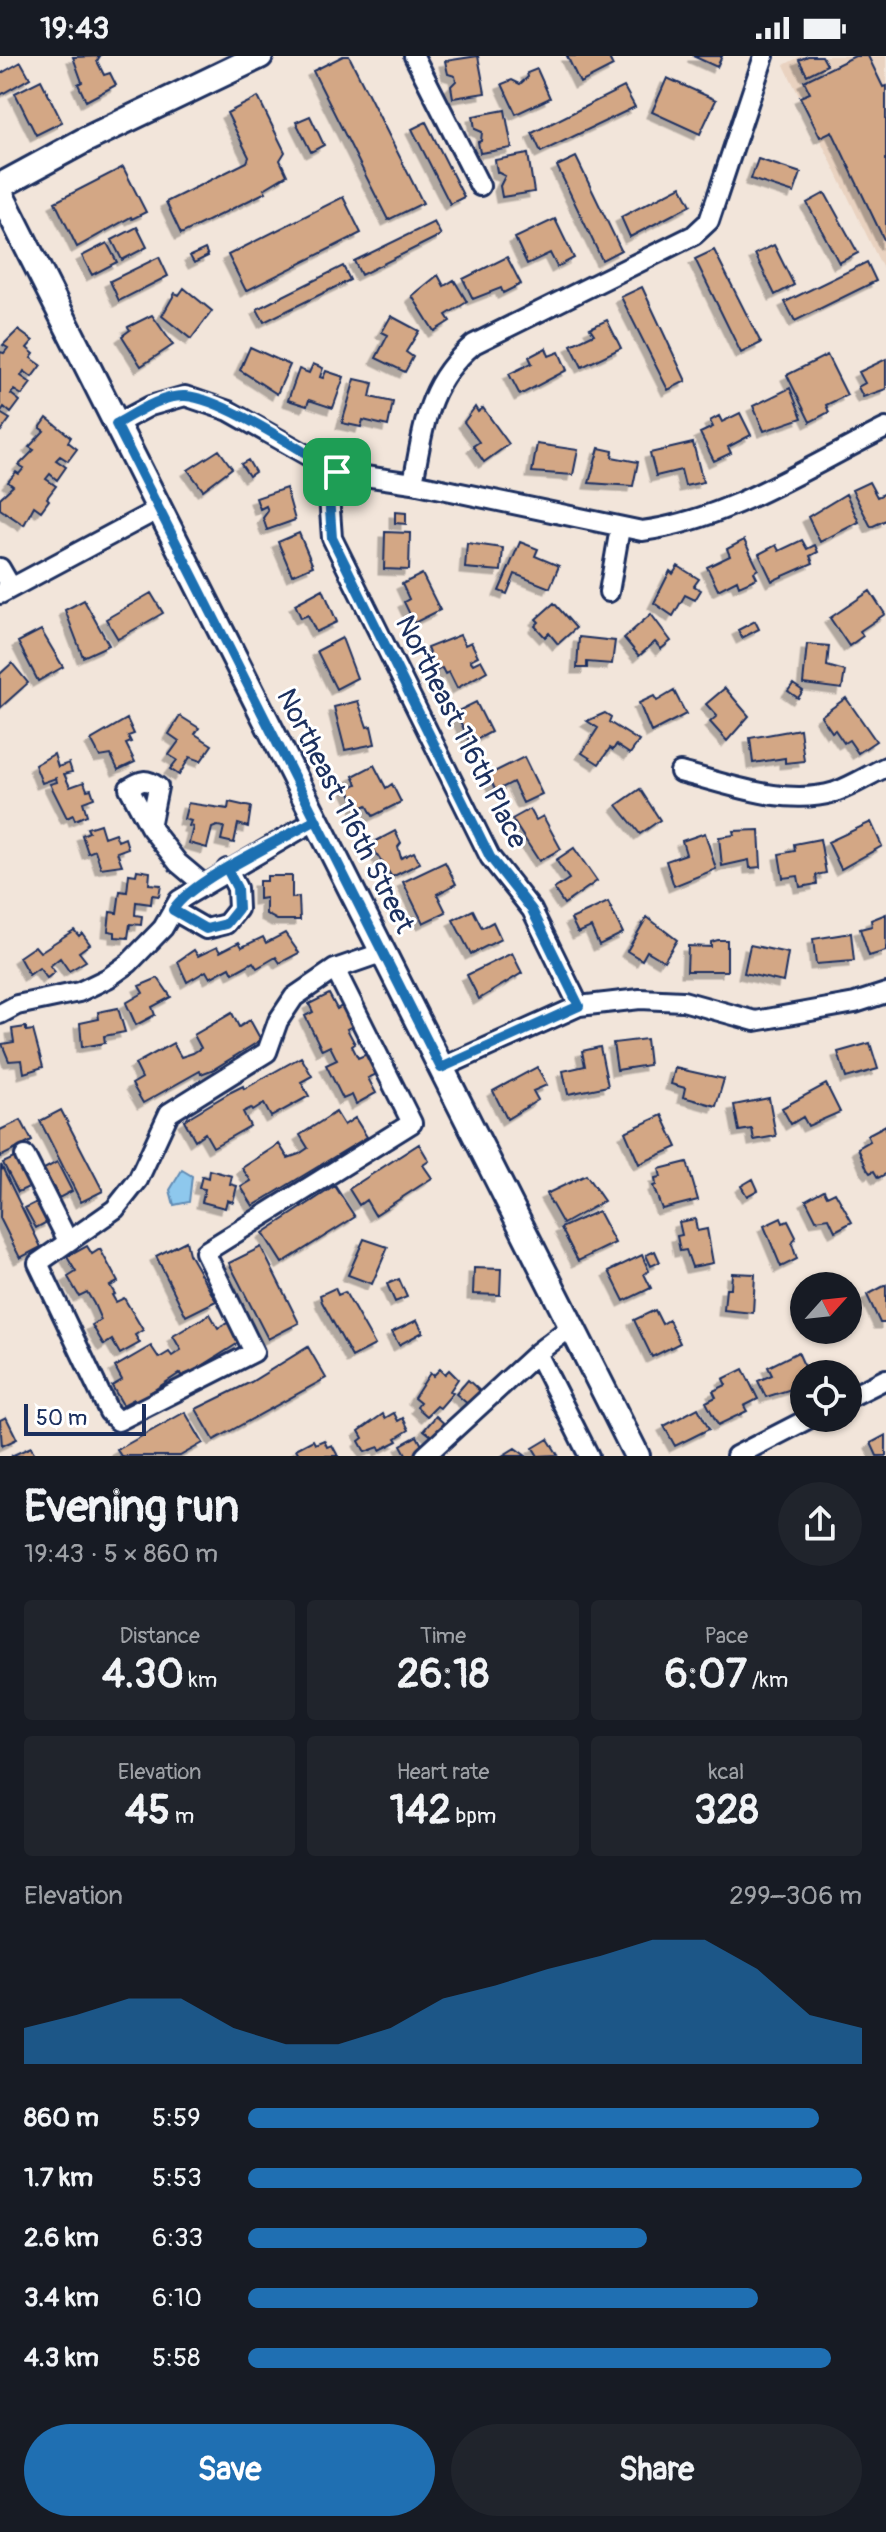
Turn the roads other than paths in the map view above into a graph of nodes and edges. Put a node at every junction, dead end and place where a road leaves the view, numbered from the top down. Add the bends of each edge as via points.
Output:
1 (260, 56) edge
2 (414, 56) edge
3 (764, 56) edge
4 (0, 186) edge
5 (480, 186) dead end
6 (0, 193) edge
7 (116, 424) junction
8 (886, 428) edge
9 (337, 472) junction
10 (413, 483) junction
11 (159, 509) junction
12 (620, 528) junction
13 (0, 568) edge
14 (5, 590) edge
15 (609, 592) dead end
16 (886, 767) edge
17 (680, 772) dead end
18 (316, 820) junction
19 (150, 827) dead end
20 (227, 869) junction
21 (203, 884) junction
22 (173, 910) junction
23 (384, 952) junction
24 (335, 969) junction
25 (886, 993) edge
26 (8, 1002) edge
27 (579, 1006) junction
28 (0, 1014) edge
29 (441, 1068) junction
30 (25, 1156) dead end
31 (68, 1241) junction
32 (572, 1326) junction
33 (537, 1353) junction
34 (886, 1379) edge
35 (862, 1391) edge
36 (790, 1428) edge
37 (425, 1456) edge
38 (589, 1456) edge
39 (637, 1456) edge
40 (736, 1456) edge

1 - 4 street
2 - 5 street
3 - 10 street via 709,221 694,235 474,344 456,359 432,396
6 - 7 street, Northeast 116th Street
7 - 9 street via 185,396 229,411
7 - 11 street, Northeast 116th Street
8 - 12 street via 694,521 642,531
9 - 10 street
9 - 27 street, Northeast 116th Place via 329,496 332,538 490,857 532,910
10 - 12 street
11 - 14 street
11 - 18 street, Northeast 116th Street
12 - 15 street
13 - 14 street
16 - 17 street via 836,791 807,798
18 - 20 street
18 - 23 street, Northeast 116th Street
19 - 21 street via 178,863
20 - 21 street
20 - 22 street via 237,888 238,909 226,924 206,929
21 - 22 street
22 - 26 street via 163,928 108,978 79,992
23 - 24 street
23 - 29 street, Northeast 116th Street
24 - 31 street via 294,997 267,1052 169,1113 138,1180 115,1209
24 - 31 street via 412,1123 205,1252 254,1352 118,1421 38,1263
25 - 27 street via 755,1021 683,1001 640,999
26 - 28 street
27 - 29 street
29 - 32 street, Northeast 116th Street
30 - 31 street
32 - 33 street
32 - 39 street, Northeast 116th Street
33 - 37 street
33 - 38 street
34 - 35 street
36 - 40 street

